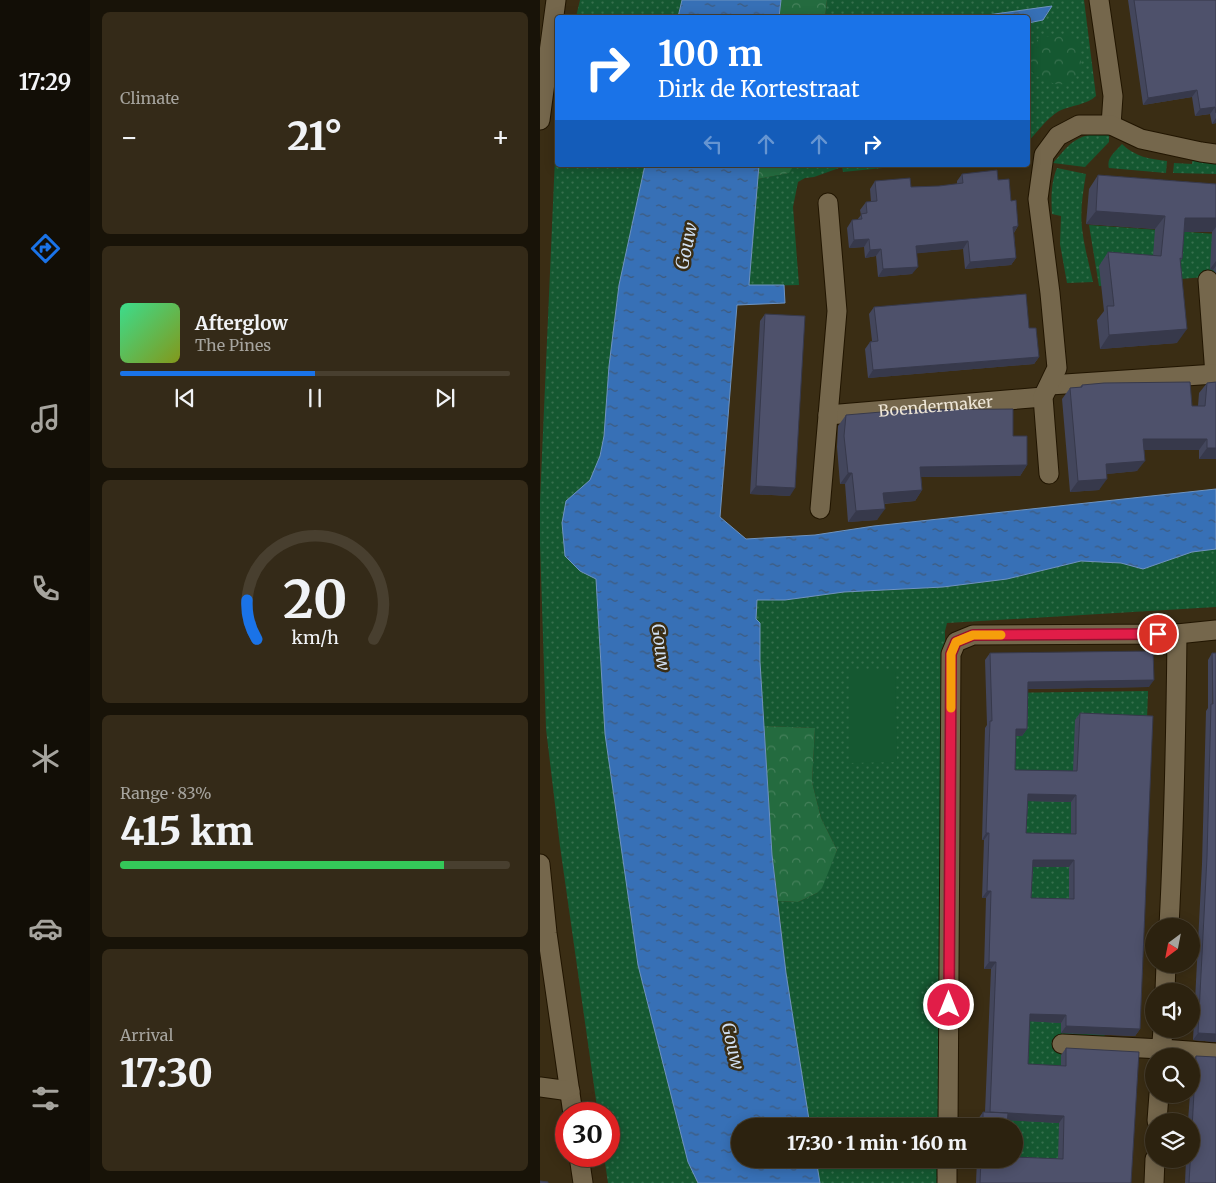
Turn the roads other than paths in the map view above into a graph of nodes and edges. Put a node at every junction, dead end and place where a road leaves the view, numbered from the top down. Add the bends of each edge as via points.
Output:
1 (556, 0) edge
2 (1099, 0) edge
3 (540, 120) edge
4 (1111, 125) junction
5 (1216, 154) edge
6 (828, 203) dead end
7 (1208, 280) dead end
8 (1215, 374) edge
9 (1046, 391) junction
10 (828, 415) junction
11 (1049, 474) dead end
12 (820, 509) dead end
13 (1216, 630) edge
14 (1177, 634) junction
15 (540, 864) edge
16 (1169, 918) edge
17 (1062, 1044) dead end
18 (1145, 1051) edge
19 (1200, 1053) edge
20 (1216, 1053) edge
21 (540, 1087) edge
22 (570, 1091) junction
23 (571, 1102) edge
24 (948, 1118) edge
25 (581, 1167) edge
26 (947, 1168) edge
27 (1155, 1168) edge
28 (583, 1183) edge
29 (947, 1183) edge
30 (1154, 1183) edge

1 - 3 street
2 - 4 street via 1113,96
4 - 5 street via 1141,139
4 - 9 street via 1079,125 1058,136 1044,156 1038,199 1057,368
6 - 10 street via 837,311
7 - 8 street, Boendermaker
8 - 9 street, Boendermaker
9 - 10 street, Boendermaker
9 - 11 street
10 - 12 street
13 - 14 street
14 - 16 street
14 - 24 street via 973,635 956,642 951,654
15 - 22 street
17 - 18 street
19 - 20 street
21 - 22 street
22 - 23 street
25 - 28 street
26 - 29 street
27 - 30 street

